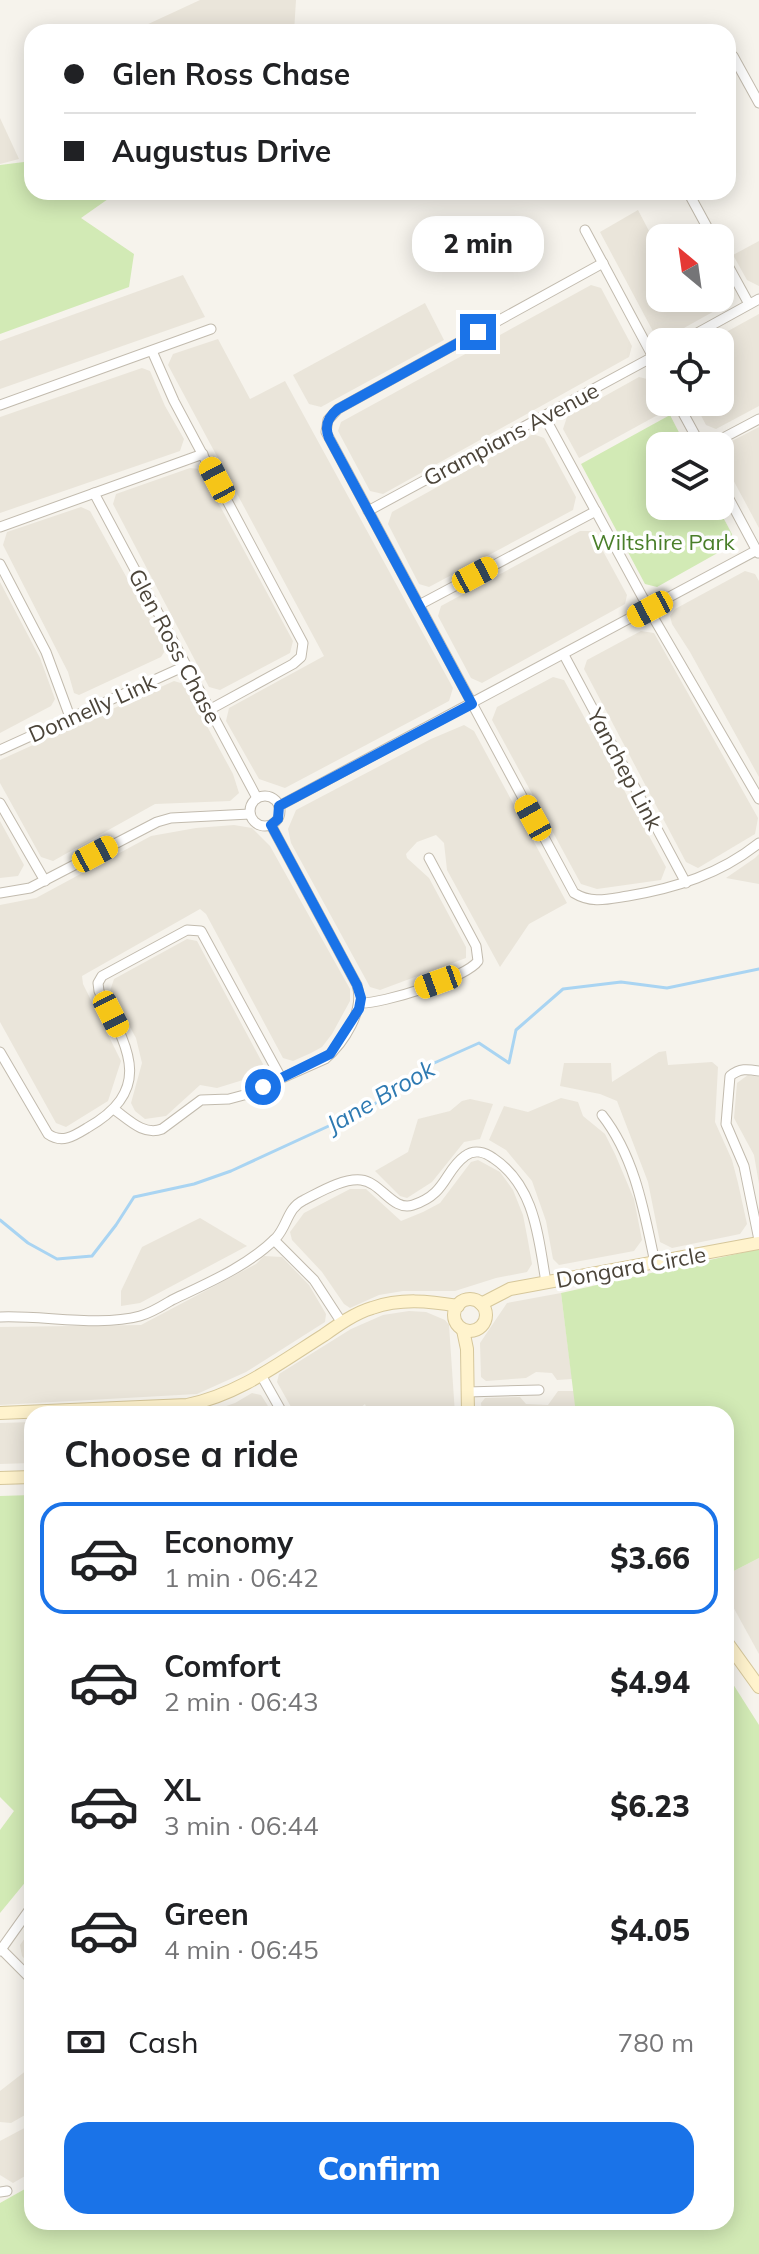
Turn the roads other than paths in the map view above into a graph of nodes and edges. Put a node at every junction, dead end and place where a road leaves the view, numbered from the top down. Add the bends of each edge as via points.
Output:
1 (736, 61) edge
2 (759, 103) edge
3 (692, 200) edge
4 (705, 224) edge
5 (585, 230) dead end
6 (603, 263) junction
7 (734, 277) edge
8 (759, 299) edge
9 (749, 304) junction
10 (706, 328) edge
11 (211, 329) dead end
12 (646, 336) edge
13 (152, 351) junction
14 (646, 361) edge
15 (0, 405) edge
16 (544, 416) junction
17 (759, 419) edge
18 (734, 432) edge
19 (203, 454) junction
20 (94, 493) junction
21 (734, 508) edge
22 (368, 511) junction
23 (596, 511) junction
24 (0, 527) edge
25 (758, 552) edge
26 (0, 564) edge
27 (419, 605) junction
28 (650, 609) junction
29 (564, 655) junction
30 (185, 666) junction
31 (472, 704) junction
32 (209, 710) junction
33 (70, 717) junction
34 (0, 750) edge
35 (257, 798) junction
36 (759, 799) edge
37 (0, 803) edge
38 (279, 806) junction
39 (250, 814) junction
40 (271, 825) junction
41 (759, 843) edge
42 (429, 858) dead end
43 (45, 881) junction
44 (686, 883) junction
45 (0, 893) edge
46 (360, 1003) junction
47 (0, 1052) edge
48 (759, 1071) edge
49 (281, 1078) junction
50 (115, 1110) junction
51 (602, 1115) dead end
52 (274, 1240) junction
53 (759, 1242) edge
54 (655, 1263) junction
55 (546, 1282) junction
56 (484, 1308) junction
57 (456, 1311) junction
58 (0, 1317) edge
59 (342, 1323) junction
60 (467, 1330) junction
61 (261, 1375) junction
62 (539, 1390) dead end
63 (467, 1392) junction
64 (164, 1406) edge
65 (278, 1406) edge
66 (468, 1406) edge
67 (24, 1412) edge
68 (0, 1413) edge
69 (24, 1477) edge
70 (0, 1478) edge
71 (734, 1652) edge
72 (759, 1687) edge
73 (24, 1918) edge
74 (1, 1951) edge
75 (24, 1973) edge

1 - 2 street
3 - 4 street
5 - 6 street
6 - 12 street
6 - 22 street via 331,414 326,432
7 - 9 street
8 - 9 street
9 - 10 street
11 - 13 street
13 - 15 street
13 - 19 street
14 - 16 street, Grampians Avenue
16 - 22 street, Grampians Avenue
16 - 23 street
17 - 18 street
19 - 20 street
19 - 32 street via 304,650 293,664
20 - 24 street
20 - 30 street, Glen Ross Chase
21 - 25 street
22 - 27 street
23 - 27 street
23 - 28 street
25 - 28 street
26 - 33 street via 52,665
27 - 31 street
28 - 29 street
28 - 36 street
29 - 31 street
29 - 44 street, Yanchep Link
30 - 32 street, Glen Ross Chase
30 - 33 street, Donnelly Link
31 - 38 street
31 - 44 street via 574,893 597,901
32 - 35 street, Glen Ross Chase
33 - 34 street, Donnelly Link
35 - 38 street via 270,797
35 - 39 street
37 - 43 street
38 - 40 street via 278,819
39 - 40 street via 258,824
39 - 43 street via 157,822
40 - 46 street via 357,985
41 - 44 street
42 - 46 street via 476,946 478,961 465,972 398,997
43 - 45 street
46 - 49 street via 330,1054
47 - 50 street via 54,1139 73,1136
48 - 53 street via 746,1069 730,1076 726,1124 744,1166
49 - 50 street via 236,1097 201,1100 156,1131 143,1129
49 - 50 street via 201,931 187,930 98,983 129,1053 129,1078
51 - 54 street via 619,1140 637,1185
52 - 55 street via 295,1205 331,1188 361,1180 400,1205 413,1205 442,1188 465,1156 480,1152 504,1165 526,1195
52 - 58 street via 230,1272 141,1316
52 - 59 street via 314,1280
53 - 54 street, Dongara Circle
54 - 55 street, Dongara Circle
55 - 56 street, Dongara Circle via 503,1291
56 - 57 street via 469,1300
56 - 60 street via 484,1324
57 - 59 street via 412,1300 371,1308
57 - 60 street via 456,1322
59 - 61 street
60 - 63 street
61 - 64 street via 219,1397
61 - 65 street
62 - 63 street
63 - 66 street
67 - 68 street
69 - 70 street
71 - 72 street
73 - 74 street
74 - 75 street

